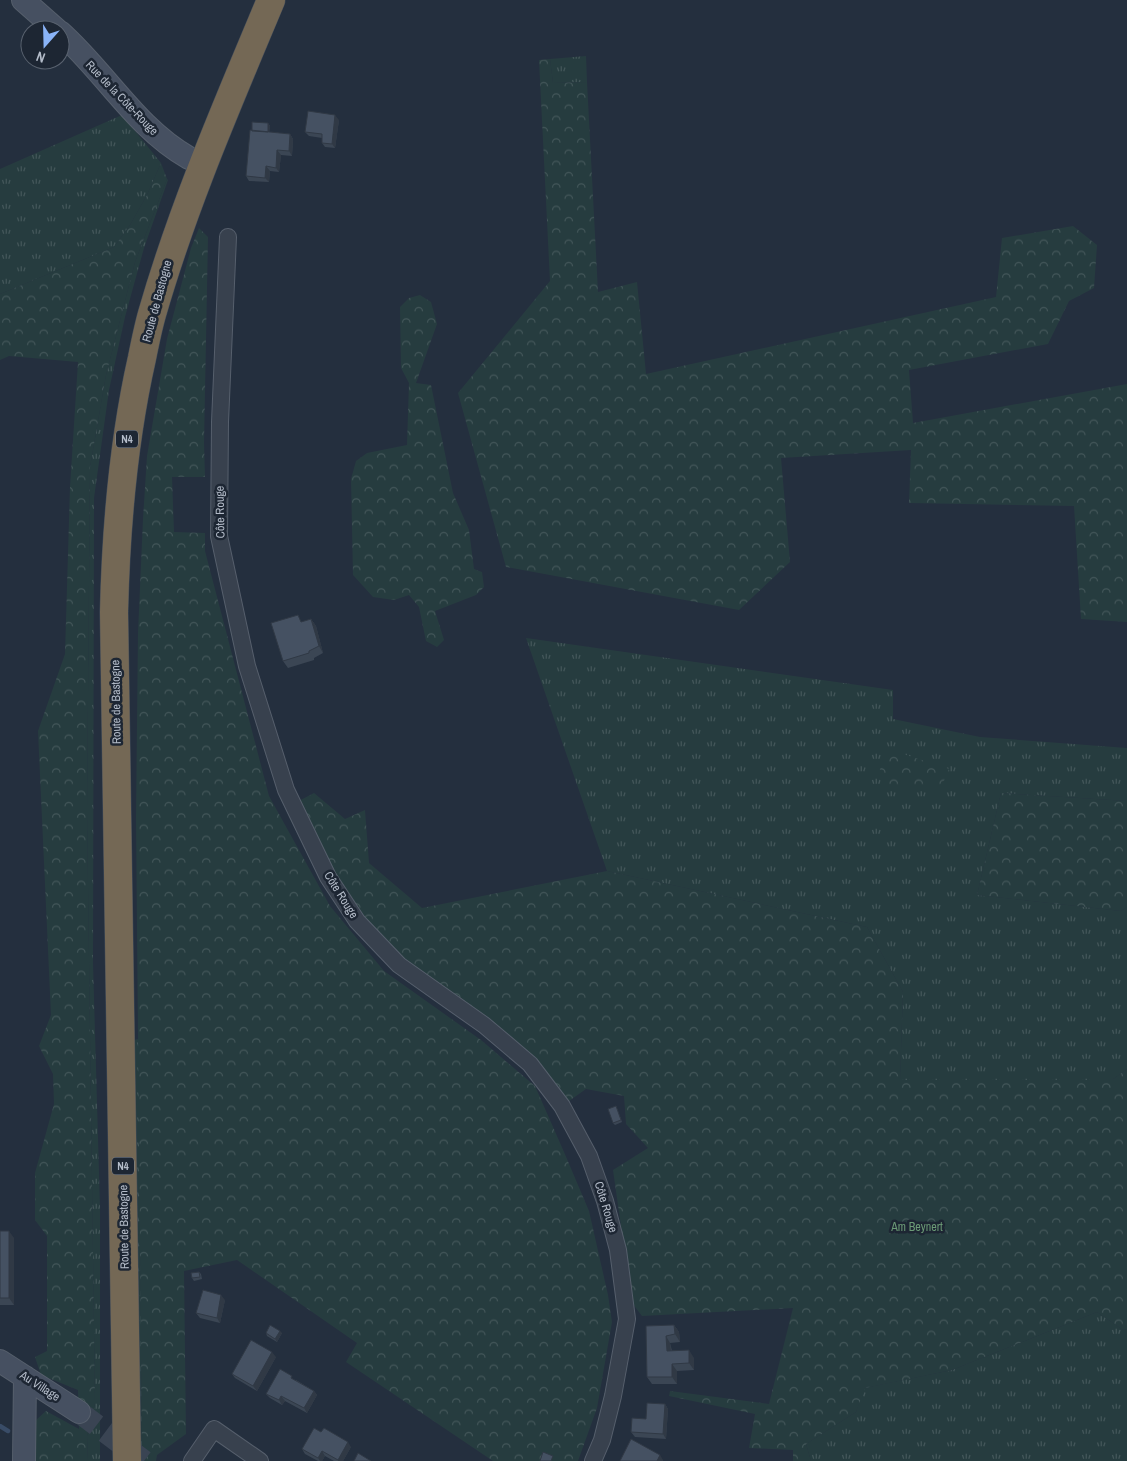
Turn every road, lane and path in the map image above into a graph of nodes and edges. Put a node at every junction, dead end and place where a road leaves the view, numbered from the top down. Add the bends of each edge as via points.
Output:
1 (23, 0) edge
2 (255, 0) edge
3 (271, 0) edge
4 (46, 20) edge
5 (70, 43) edge
6 (189, 158) junction
7 (228, 237) dead end
8 (0, 1362) edge
9 (25, 1377) junction
10 (79, 1412) tunnel mouth
11 (119, 1424) junction
12 (24, 1461) edge
13 (112, 1461) edge
14 (127, 1461) edge
15 (192, 1461) edge
16 (260, 1461) edge
17 (593, 1461) edge

1 - 4 street, Rue de la Côte-Rouge
2 - 6 highway, Route de Bastogne / N4
3 - 11 highway, Route de Bastogne / N4 via 195,184 168,263 132,401 122,480 114,612
5 - 6 street, Rue de la Côte-Rouge via 141,120
6 - 11 highway, Route de Bastogne / N4 via 158,239 136,311 118,398 106,481 100,562
7 - 17 street, Côte Rouge via 219,536 248,666 286,790 328,878 357,921 399,965 484,1025 530,1064 562,1106 589,1156 618,1250 627,1320 613,1396
8 - 9 street, Au Village
9 - 10 street, Au Village
9 - 12 street
11 - 13 highway, N4
11 - 14 highway, N4
15 - 16 street via 214,1429

